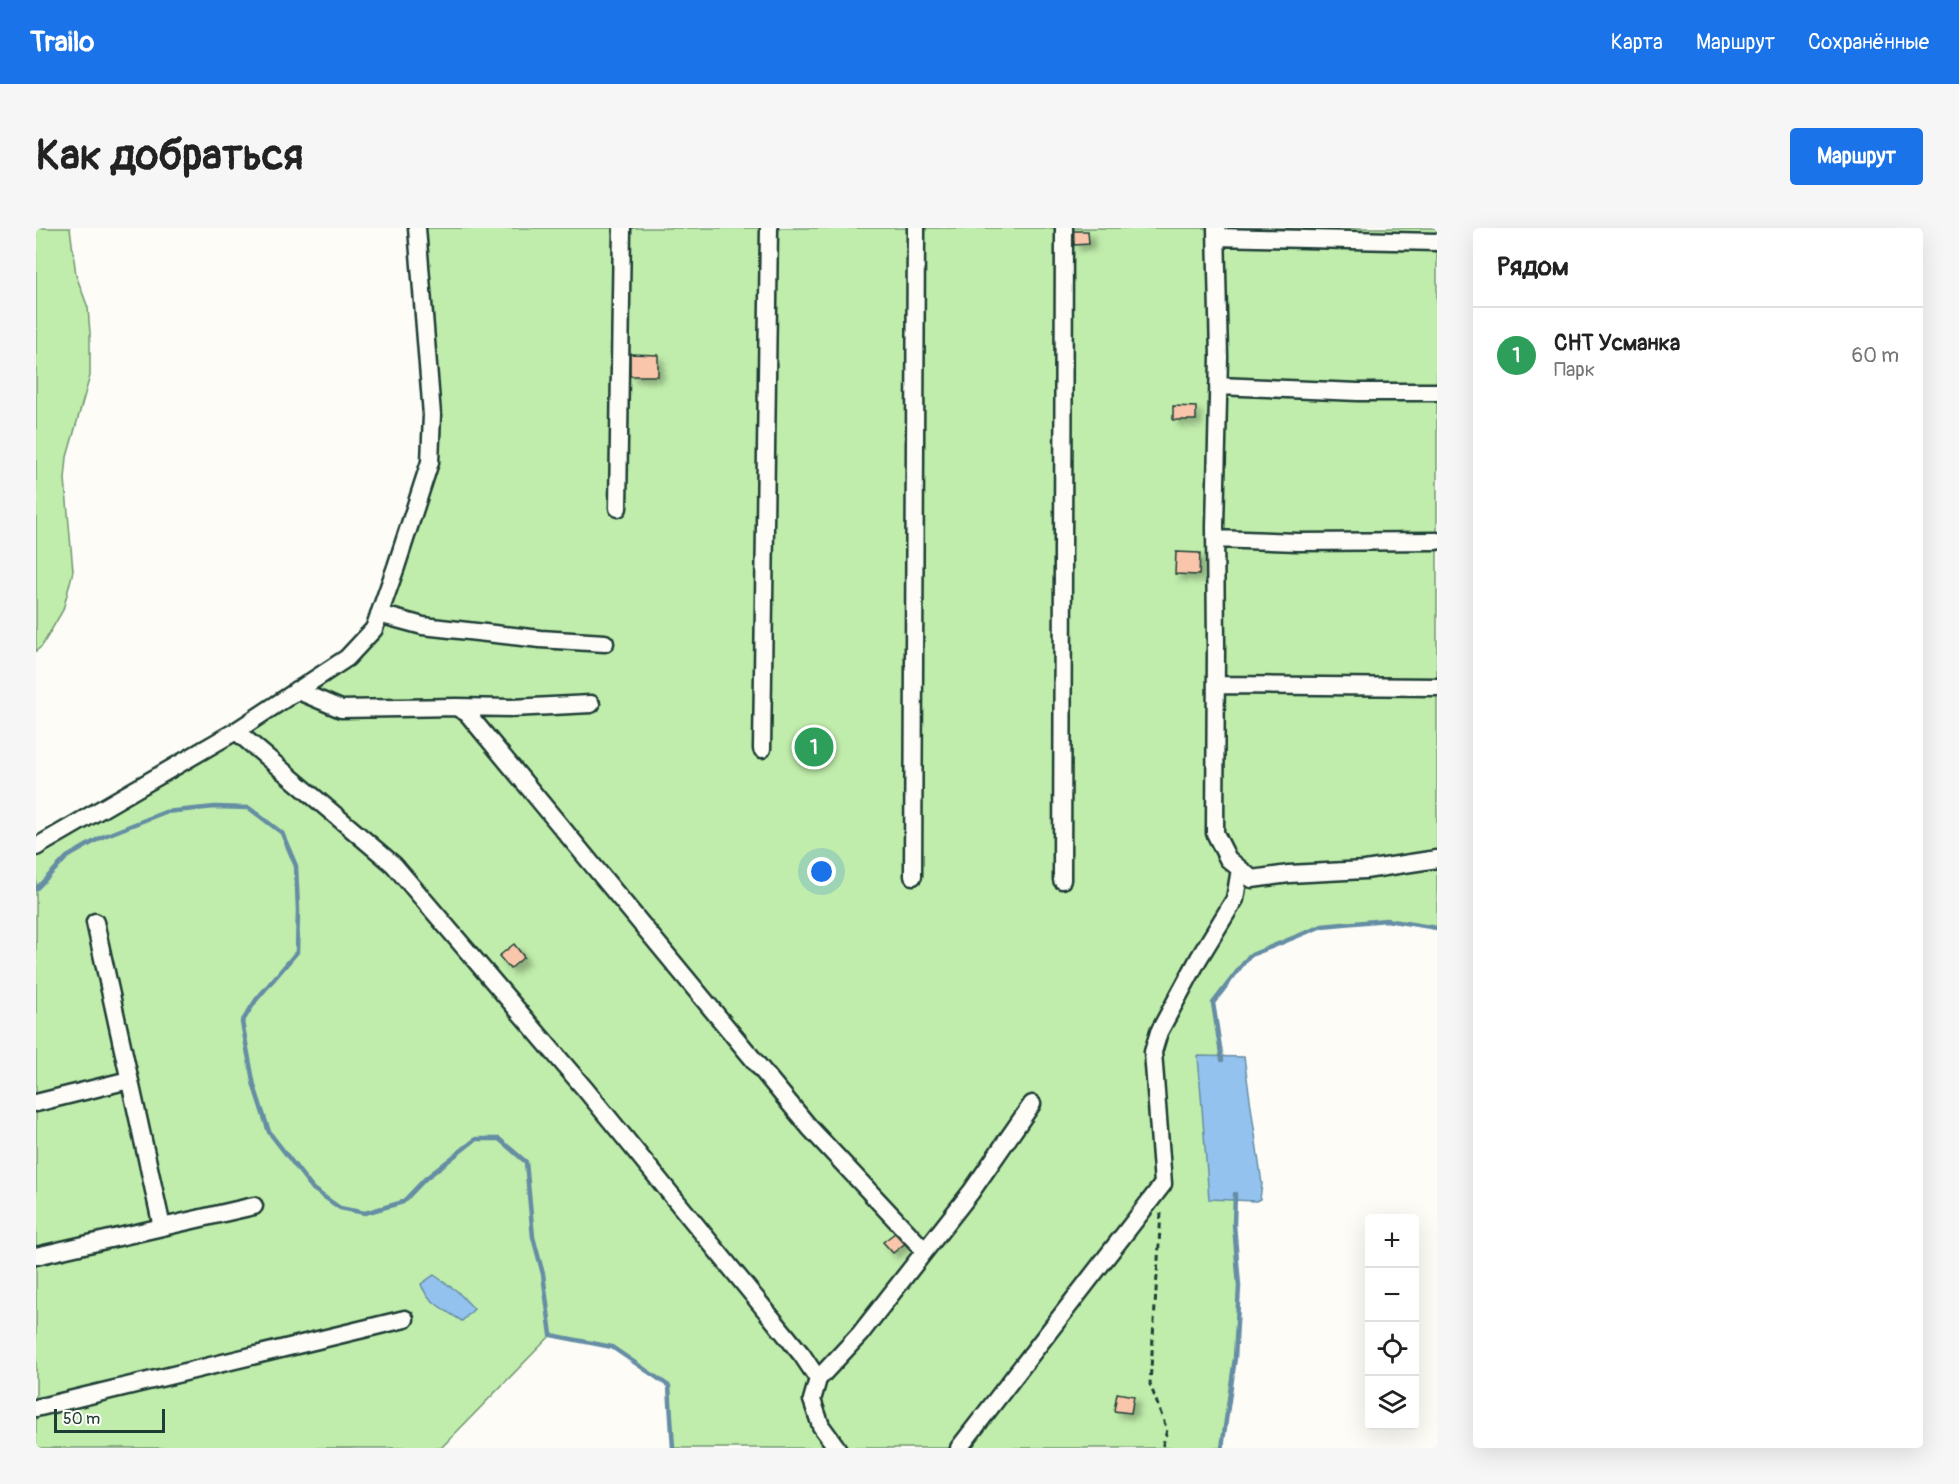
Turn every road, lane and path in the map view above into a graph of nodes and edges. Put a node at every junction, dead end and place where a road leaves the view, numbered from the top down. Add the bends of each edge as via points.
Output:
1 (417, 228) edge
2 (622, 228) edge
3 (769, 228) edge
4 (916, 228) edge
5 (1064, 228) edge
6 (1216, 233) edge
7 (1437, 242) edge
8 (1218, 386) junction
9 (1437, 392) edge
10 (618, 508) dead end
11 (1215, 539) junction
12 (1437, 540) edge
13 (379, 614) junction
14 (605, 643) dead end
15 (1216, 685) junction
16 (1437, 687) edge
17 (296, 690) junction
18 (591, 704) dead end
19 (456, 707) junction
20 (236, 731) junction
21 (762, 749) dead end
22 (36, 846) edge
23 (1437, 859) edge
24 (1240, 869) junction
25 (914, 876) dead end
26 (1062, 880) dead end
27 (94, 922) dead end
28 (129, 1080) junction
29 (36, 1103) edge
30 (1032, 1104) dead end
31 (1163, 1184) junction
32 (254, 1206) dead end
33 (162, 1227) junction
34 (924, 1250) junction
35 (36, 1256) edge
36 (405, 1319) dead end
37 (818, 1379) junction
38 (36, 1408) edge
39 (837, 1448) edge
40 (959, 1448) edge
41 (1162, 1448) edge

1 - 13 street via 432,415 430,462
2 - 10 street
3 - 21 street
4 - 25 street
5 - 26 street
6 - 7 street
6 - 8 street
8 - 9 street
8 - 11 street
11 - 12 street
11 - 15 street
13 - 14 street via 423,626
13 - 17 street via 374,629 347,658
15 - 16 street
15 - 24 street via 1215,833 1228,859
17 - 19 street via 341,709
17 - 20 street
18 - 19 street
19 - 34 street via 467,713 549,810 810,1128
20 - 22 street
20 - 37 street via 393,865 585,1089
23 - 24 street via 1365,870 1252,879
24 - 31 street via 1235,899 1159,1032 1153,1052
27 - 28 street
28 - 29 street
28 - 33 street
30 - 34 street via 971,1192
31 - 40 street
31 - 41 path via 1150,1384 1167,1430
32 - 33 street
33 - 35 street
34 - 37 street via 860,1334
36 - 38 street
37 - 39 street via 812,1400 821,1426

